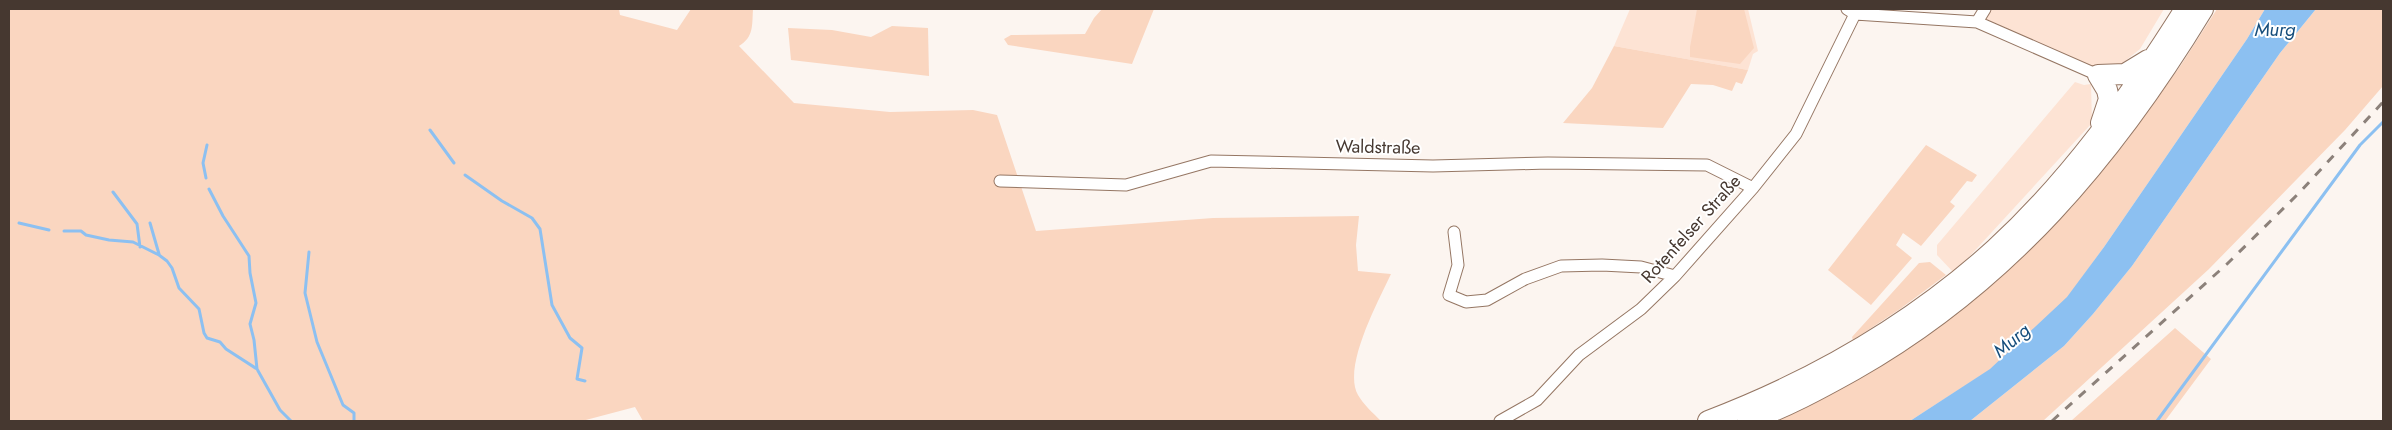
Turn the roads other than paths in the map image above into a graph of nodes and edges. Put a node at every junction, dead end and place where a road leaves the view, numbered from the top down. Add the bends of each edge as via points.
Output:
1 (1985, 9) edge
2 (2185, 9) edge
3 (2203, 9) edge
4 (1851, 11) edge
5 (1977, 22) junction
6 (2156, 55) junction
7 (2098, 76) junction
8 (2102, 131) junction
9 (1000, 181) dead end
10 (1753, 188) junction
11 (1454, 232) dead end
12 (1675, 276) junction
13 (1500, 421) edge
14 (1708, 421) edge
15 (1748, 421) edge

1 - 5 street
2 - 6 highway
3 - 15 highway via 2168,67 2116,139 2070,195 2004,260 1960,299 1895,346 1829,384
4 - 5 street
4 - 10 street, Rotenfelser Straße via 1796,134
5 - 7 street
6 - 7 highway via 2125,74
6 - 8 highway
7 - 8 highway via 2109,98 2101,120
8 - 14 highway via 1996,248 1951,286 1820,372
9 - 10 street, Waldstraße via 1126,185 1211,161 1433,166 1558,163 1707,165
10 - 12 street, Rotenfelser Straße
11 - 12 street via 1458,265 1449,295 1466,302 1487,300 1525,279 1561,266 1641,267
12 - 13 street, Rotenfelser Straße via 1641,309 1579,354 1536,400

